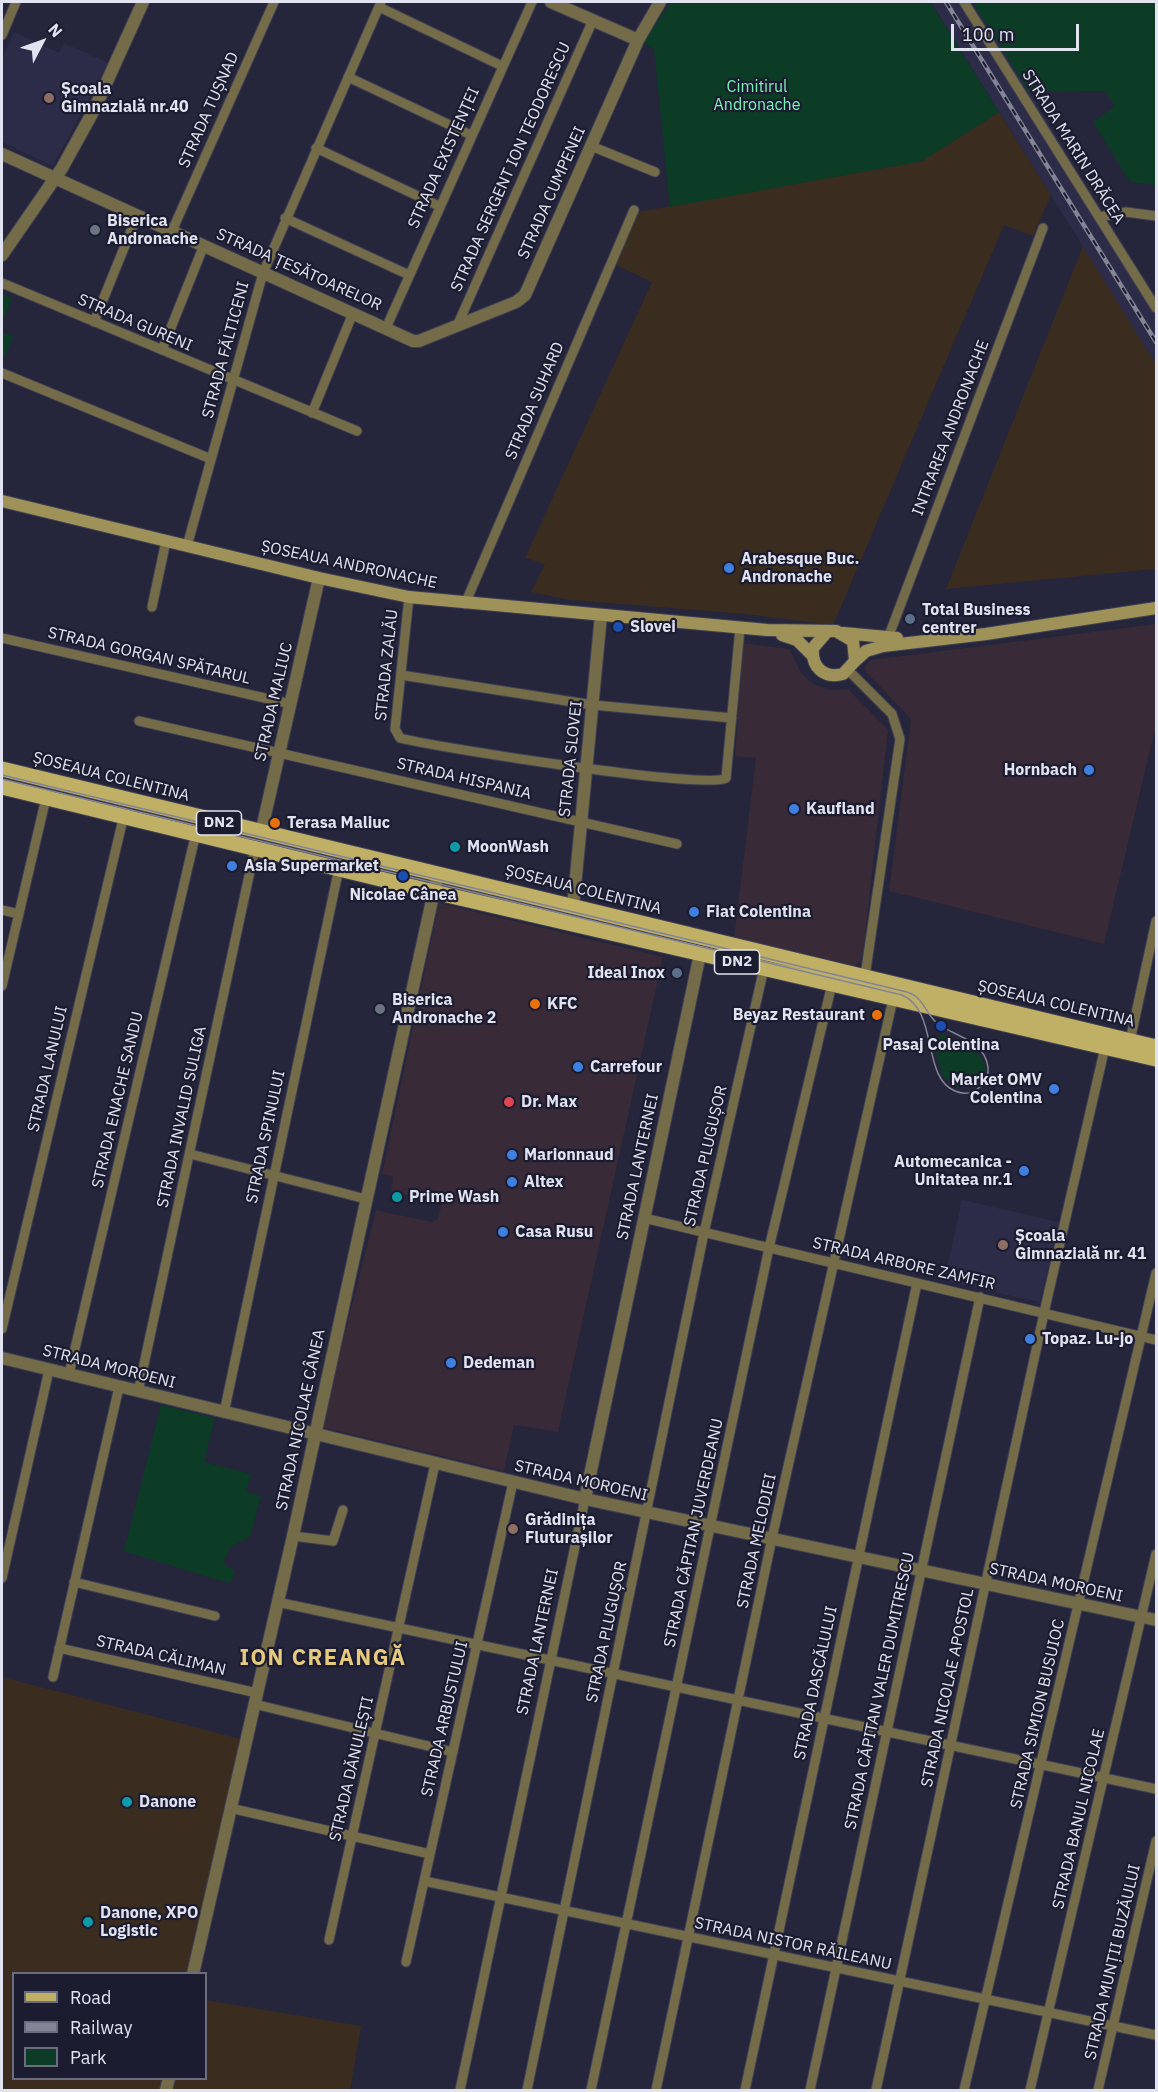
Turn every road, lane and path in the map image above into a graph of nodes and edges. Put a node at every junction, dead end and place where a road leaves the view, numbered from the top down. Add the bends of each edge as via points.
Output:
1 (16, 2) edge
2 (143, 2) edge
3 (274, 2) edge
4 (532, 2) edge
5 (551, 2) edge
6 (660, 2) edge
7 (964, 2) edge
8 (380, 4) edge
9 (593, 20) junction
10 (2, 35) edge
11 (638, 40) junction
12 (502, 66) junction
13 (348, 77) junction
14 (471, 135) junction
15 (591, 146) junction
16 (316, 148) junction
17 (2, 154) edge
18 (655, 172) dead end
19 (56, 178) junction
20 (439, 206) junction
21 (634, 210) dead end
22 (137, 216) junction
23 (1156, 216) edge
24 (1099, 217) junction
25 (285, 218) junction
26 (1043, 228) dead end
27 (172, 231) junction
28 (204, 245) junction
29 (2, 255) edge
30 (262, 273) junction
31 (409, 275) junction
32 (2, 283) edge
33 (1156, 308) edge
34 (353, 313) junction
35 (94, 322) junction
36 (457, 326) junction
37 (386, 328) junction
38 (419, 341) joint
39 (162, 350) junction
40 (2, 373) edge
41 (235, 381) junction
42 (312, 413) junction
43 (357, 431) dead end
44 (211, 459) junction
45 (2, 501) edge
46 (166, 541) junction
47 (187, 546) junction
48 (319, 578) junction
49 (409, 597) junction
50 (465, 604) junction
51 (152, 607) dead end
52 (1156, 608) edge
53 (601, 615) junction
54 (740, 627) junction
55 (767, 630) junction
56 (825, 633) junction
57 (842, 633) junction
58 (2, 638) edge
59 (888, 638) junction
60 (928, 640) junction
61 (812, 655) junction
62 (852, 666) junction
63 (401, 675) junction
64 (291, 704) junction
65 (593, 705) junction
66 (732, 718) junction
67 (139, 721) dead end
68 (280, 752) junction
69 (2, 769) edge
70 (587, 769) junction
71 (2, 787) edge
72 (46, 798) junction
73 (124, 815) junction
74 (582, 822) junction
75 (196, 833) junction
76 (258, 840) junction
77 (677, 844) dead end
78 (339, 868) junction
79 (438, 873) junction
80 (434, 892) junction
81 (573, 907) junction
82 (2, 910) edge
83 (19, 914) junction
84 (1156, 921) edge
85 (700, 954) junction
86 (1152, 961) edge
87 (764, 968) junction
88 (865, 976) junction
89 (832, 984) junction
90 (2, 986) edge
91 (892, 999) junction
92 (1130, 1041) junction
93 (1105, 1047) junction
94 (1156, 1047) edge
95 (1156, 1059) edge
96 (190, 1154) junction
97 (272, 1176) junction
98 (366, 1199) junction
99 (644, 1218) junction
100 (704, 1233) junction
101 (769, 1248) junction
102 (833, 1263) junction
103 (1156, 1273) edge
104 (918, 1283) junction
105 (980, 1297) junction
106 (1044, 1312) junction
107 (2, 1329) edge
108 (1142, 1336) junction
109 (1156, 1340) edge
110 (2, 1358) edge
111 (50, 1370) junction
112 (69, 1374) junction
113 (119, 1387) junction
114 (138, 1392) junction
115 (224, 1413) junction
116 (315, 1434) junction
117 (435, 1464) junction
118 (513, 1482) junction
119 (585, 1499) junction
120 (343, 1510) dead end
121 (647, 1512) junction
122 (711, 1526) junction
123 (293, 1536) junction
124 (772, 1538) junction
125 (1156, 1556) edge
126 (858, 1558) junction
127 (921, 1571) junction
128 (2, 1578) edge
129 (74, 1582) junction
130 (985, 1585) junction
131 (277, 1602) junction
132 (1079, 1604) junction
133 (215, 1616) dead end
134 (1142, 1617) junction
135 (1156, 1620) edge
136 (398, 1628) junction
137 (477, 1646) junction
138 (59, 1648) junction
139 (551, 1662) junction
140 (613, 1675) junction
141 (52, 1677) dead end
142 (676, 1689) junction
143 (255, 1699) junction
144 (739, 1702) junction
145 (824, 1720) junction
146 (887, 1733) junction
147 (375, 1734) junction
148 (951, 1746) junction
149 (453, 1752) junction
150 (1041, 1765) junction
151 (1104, 1778) junction
152 (1156, 1789) edge
153 (230, 1808) junction
154 (352, 1836) junction
155 (1156, 1841) edge
156 (430, 1854) junction
157 (424, 1881) junction
158 (501, 1898) junction
159 (564, 1911) junction
160 (626, 1924) junction
161 (689, 1937) junction
162 (329, 1940) dead end
163 (774, 1954) junction
164 (406, 1962) dead end
165 (836, 1968) junction
166 (193, 1972) edge
167 (900, 1981) junction
168 (986, 1998) junction
169 (1049, 2011) junction
170 (1113, 2026) junction
171 (1156, 2035) edge
172 (460, 2091) edge
173 (527, 2091) edge
174 (591, 2091) edge
175 (656, 2091) edge
176 (745, 2091) edge
177 (810, 2091) edge
178 (876, 2091) edge
179 (964, 2091) edge
180 (1030, 2091) edge
181 (1098, 2091) edge

1 - 10 street
2 - 19 street via 94,110
3 - 27 street, STRADA TUȘNAD
4 - 12 street, STRADA EXISTENȚEI
5 - 9 street
6 - 11 street, STRADA CUMPENEI
7 - 24 street, STRADA MARIN DRĂCEA
8 - 12 street
8 - 13 street, STRADA FĂLTICENI
9 - 11 street
9 - 36 street, STRADA SERGENT ION TEODORESCU
11 - 15 street, STRADA CUMPENEI
12 - 14 street, STRADA EXISTENȚEI
13 - 14 street
13 - 16 street, STRADA FĂLTICENI
14 - 20 street, STRADA EXISTENȚEI
15 - 18 street
15 - 36 street, STRADA CUMPENEI via 525,295
16 - 20 street
16 - 25 street, STRADA FĂLTICENI
17 - 19 street, STRADA ȚESĂTOARELOR
19 - 22 street, STRADA ȚESĂTOARELOR
19 - 29 street
20 - 31 street, STRADA EXISTENȚEI
21 - 50 street, STRADA SUHARD
22 - 27 street, STRADA ȚESĂTOARELOR
22 - 35 street
23 - 24 street via 1126,212
24 - 33 street, STRADA MARIN DRĂCEA
25 - 30 street, STRADA FĂLTICENI
25 - 31 street
26 - 59 street, INTRAREA ANDRONACHE
27 - 28 street, STRADA ȚESĂTOARELOR
28 - 30 street, STRADA ȚESĂTOARELOR
28 - 39 street
30 - 34 street, STRADA ȚESĂTOARELOR
30 - 41 street, STRADA FĂLTICENI
31 - 37 street, STRADA EXISTENȚEI
32 - 35 street, STRADA GURENI
34 - 37 street, STRADA ȚESĂTOARELOR
34 - 42 street
35 - 39 street, STRADA GURENI
36 - 38 street, STRADA CUMPENEI
37 - 38 street, STRADA ȚESĂTOARELOR
39 - 41 street, STRADA GURENI
40 - 44 street
41 - 42 street, STRADA GURENI
41 - 44 street, STRADA FĂLTICENI
42 - 43 street, STRADA GURENI
44 - 47 street, STRADA FĂLTICENI
45 - 46 main road, ȘOSEAUA ANDRONACHE
46 - 47 main road, ȘOSEAUA ANDRONACHE
46 - 51 street
47 - 48 main road, ȘOSEAUA ANDRONACHE
48 - 49 main road, ȘOSEAUA ANDRONACHE
48 - 64 street, STRADA MALIUC
49 - 50 main road, ȘOSEAUA ANDRONACHE
49 - 63 street, STRADA ZALĂU
50 - 53 main road, ȘOSEAUA ANDRONACHE
52 - 60 main road
53 - 54 main road, ȘOSEAUA ANDRONACHE
53 - 65 street, STRADA SLOVEI
54 - 55 main road, ȘOSEAUA ANDRONACHE
54 - 66 street
55 - 56 main road, ȘOSEAUA ANDRONACHE
55 - 61 main road, ȘOSEAUA ANDRONACHE via 797,640
56 - 57 main road
56 - 61 main road via 815,642
57 - 59 main road
57 - 62 main road via 856,648
58 - 64 street, STRADA GORGAN SPĂTARUL
59 - 60 main road
60 - 62 main road via 875,647
61 - 62 main road via 817,668 829,675 836,676
62 - 88 street via 892,714 900,739
63 - 65 street
63 - 70 street, STRADA ZALĂU via 397,736
64 - 68 street, STRADA MALIUC
65 - 66 street
65 - 70 street, STRADA SLOVEI
66 - 70 street via 727,776 723,781
67 - 68 street, STRADA HISPANIA
68 - 74 street, STRADA HISPANIA
68 - 76 street, STRADA MALIUC
69 - 76 main road, ȘOSEAUA COLENTINA / DN2
70 - 74 street, STRADA SLOVEI
71 - 72 main road, ȘOSEAUA COLENTINA / DN2
72 - 73 main road, ȘOSEAUA COLENTINA / DN2
72 - 83 street
73 - 75 main road, ȘOSEAUA COLENTINA / DN2
73 - 107 street, STRADA LANULUI
74 - 77 street, STRADA HISPANIA
74 - 81 street, STRADA SLOVEI
75 - 76 main road, ȘOSEAUA COLENTINA / DN2
75 - 112 street, STRADA ENACHE SANDU
76 - 78 main road, ȘOSEAUA COLENTINA / DN2
76 - 79 main road, ȘOSEAUA COLENTINA / DN2
76 - 96 street, STRADA INVALID SULIGA
78 - 80 main road, ȘOSEAUA COLENTINA / DN2
78 - 97 street, STRADA SPINULUI
79 - 80 street, STRADA NICOLAE CÂNEA
79 - 81 main road, ȘOSEAUA COLENTINA / DN2
80 - 85 main road, ȘOSEAUA COLENTINA / DN2
80 - 98 street, STRADA NICOLAE CÂNEA
81 - 88 main road, ȘOSEAUA COLENTINA / DN2
82 - 83 street
83 - 90 street
84 - 86 street
85 - 87 main road, ȘOSEAUA COLENTINA / DN2
85 - 99 street, STRADA LANTERNEI
86 - 92 street
87 - 89 main road, ȘOSEAUA COLENTINA / DN2
87 - 100 street, STRADA PLUGUȘOR
88 - 92 main road, ȘOSEAUA COLENTINA / DN2
89 - 91 main road, ȘOSEAUA COLENTINA / DN2
89 - 101 street, STRADA CĂPITAN JUVERDEANU
91 - 93 main road, ȘOSEAUA COLENTINA / DN2
91 - 102 street, STRADA MELODIEI
92 - 94 main road, ȘOSEAUA COLENTINA / DN2
93 - 95 main road, ȘOSEAUA COLENTINA / DN2
93 - 106 street, STRADA NICOLAE APOSTOL
96 - 97 street
96 - 114 street, STRADA INVALID SULIGA
97 - 98 street
97 - 115 street, STRADA SPINULUI
98 - 116 street, STRADA NICOLAE CÂNEA
99 - 100 street, STRADA ARBORE ZAMFIR
99 - 119 street, STRADA LANTERNEI
100 - 101 street, STRADA ARBORE ZAMFIR
100 - 121 street, STRADA PLUGUȘOR
101 - 102 street, STRADA ARBORE ZAMFIR
101 - 122 street, STRADA CĂPITAN JUVERDEANU
102 - 104 street, STRADA ARBORE ZAMFIR
102 - 124 street, STRADA MELODIEI
103 - 108 street, STRADA SIMION BUSUIOC
104 - 105 street, STRADA ARBORE ZAMFIR
104 - 126 street, STRADA DASCĂLULUI
105 - 106 street, STRADA ARBORE ZAMFIR
105 - 127 street, STRADA CĂPITAN VALER DUMITRESCU
106 - 108 street, STRADA ARBORE ZAMFIR
106 - 130 street, STRADA NICOLAE APOSTOL
108 - 109 street, STRADA ARBORE ZAMFIR
108 - 132 street, STRADA SIMION BUSUIOC
110 - 111 street, STRADA MOROENI
111 - 112 street, STRADA MOROENI
111 - 128 street
112 - 113 street, STRADA MOROENI
113 - 114 street, STRADA MOROENI
113 - 129 street
114 - 115 street, STRADA MOROENI
115 - 116 street, STRADA MOROENI
116 - 117 street, STRADA MOROENI
116 - 123 street, STRADA NICOLAE CÂNEA
117 - 118 street, STRADA MOROENI
117 - 136 street, STRADA DĂNULEȘTI
118 - 119 street, STRADA MOROENI
118 - 137 street, STRADA ARBUSTULUI
119 - 121 street, STRADA MOROENI
119 - 139 street, STRADA LANTERNEI
120 - 123 street via 333,1541
121 - 122 street, STRADA MOROENI
121 - 140 street, STRADA PLUGUȘOR
122 - 124 street, STRADA MOROENI
122 - 142 street, STRADA CĂPITAN JUVERDEANU
123 - 131 street, STRADA NICOLAE CÂNEA
124 - 126 street, STRADA MOROENI
124 - 144 street, STRADA MELODIEI
125 - 134 street, STRADA BANUL NICOLAE
126 - 127 street, STRADA MOROENI
126 - 145 street, STRADA DASCĂLULUI
127 - 130 street, STRADA MOROENI
127 - 146 street, STRADA CĂPITAN VALER DUMITRESCU
129 - 133 street
129 - 138 street
130 - 132 street, STRADA MOROENI
130 - 148 street, STRADA NICOLAE APOSTOL
131 - 136 street
131 - 143 street, STRADA NICOLAE CÂNEA
132 - 134 street, STRADA MOROENI
132 - 150 street, STRADA SIMION BUSUIOC
134 - 135 street, STRADA MOROENI
134 - 151 street, STRADA BANUL NICOLAE
136 - 137 street
136 - 147 street, STRADA DĂNULEȘTI
137 - 139 street
137 - 149 street, STRADA ARBUSTULUI
138 - 141 street
138 - 143 street, STRADA CĂLIMAN
139 - 140 street
139 - 158 street, STRADA LANTERNEI
140 - 142 street
140 - 159 street, STRADA PLUGUȘOR
142 - 144 street
142 - 160 street, STRADA CĂPITAN JUVERDEANU
143 - 147 street, STRADA CĂLIMAN
143 - 153 street, STRADA NICOLAE CÂNEA
144 - 145 street
144 - 161 street, STRADA MELODIEI
145 - 146 street
145 - 163 street, STRADA DASCĂLULUI
146 - 148 street
146 - 165 street, STRADA CĂPITAN VALER DUMITRESCU
147 - 149 street, STRADA CĂLIMAN
147 - 154 street, STRADA DĂNULEȘTI
148 - 150 street
148 - 167 street, STRADA NICOLAE APOSTOL
149 - 156 street, STRADA ARBUSTULUI
150 - 151 street
150 - 168 street, STRADA SIMION BUSUIOC
151 - 152 street
151 - 169 street, STRADA BANUL NICOLAE
153 - 154 street
153 - 166 street, STRADA NICOLAE CÂNEA
154 - 156 street
154 - 162 street, STRADA DĂNULEȘTI
155 - 170 street, STRADA MUNȚII BUZĂULUI
156 - 157 street, STRADA ARBUSTULUI
157 - 158 street, STRADA NISTOR RĂILEANU
157 - 164 street, STRADA ARBUSTULUI
158 - 159 street, STRADA NISTOR RĂILEANU
158 - 172 street, STRADA LANTERNEI
159 - 160 street, STRADA NISTOR RĂILEANU
159 - 173 street, STRADA PLUGUȘOR
160 - 161 street, STRADA NISTOR RĂILEANU
160 - 174 street, STRADA CĂPITAN JUVERDEANU
161 - 163 street, STRADA NISTOR RĂILEANU
161 - 175 street, STRADA MELODIEI
163 - 165 street, STRADA NISTOR RĂILEANU
163 - 176 street, STRADA DASCĂLULUI
165 - 167 street, STRADA NISTOR RĂILEANU
165 - 177 street, STRADA CĂPITAN VALER DUMITRESCU
167 - 168 street, STRADA NISTOR RĂILEANU
167 - 178 street, STRADA NICOLAE APOSTOL
168 - 169 street, STRADA NISTOR RĂILEANU
168 - 179 street, STRADA SIMION BUSUIOC
169 - 170 street, STRADA NISTOR RĂILEANU
169 - 180 street, STRADA BANUL NICOLAE
170 - 171 street, STRADA NISTOR RĂILEANU
170 - 181 street, STRADA MUNȚII BUZĂULUI

